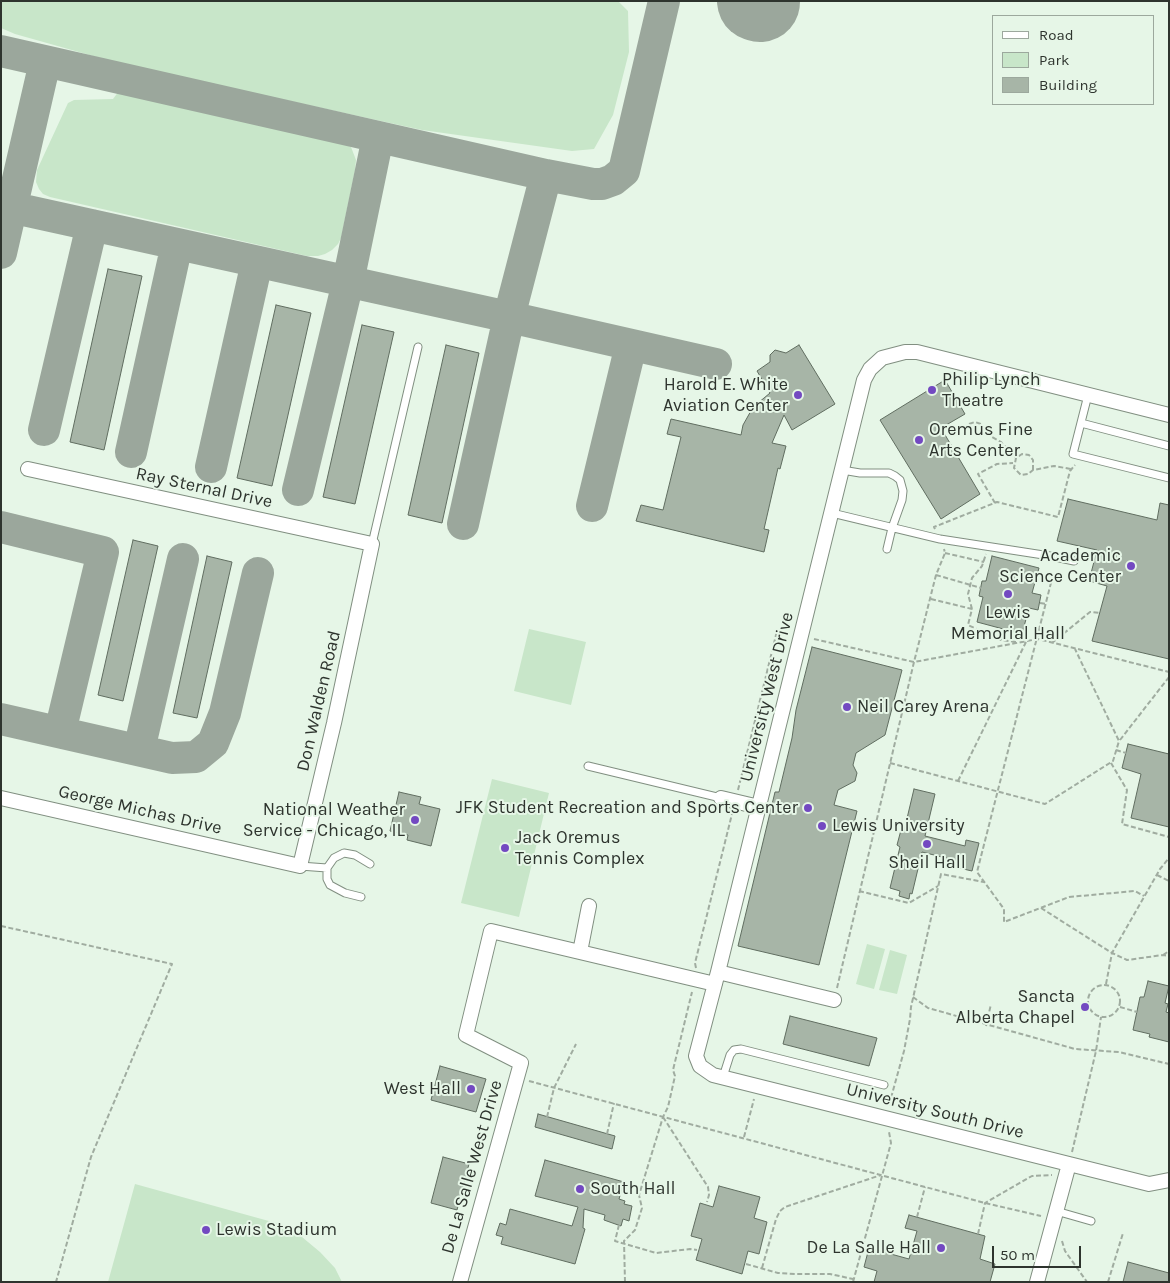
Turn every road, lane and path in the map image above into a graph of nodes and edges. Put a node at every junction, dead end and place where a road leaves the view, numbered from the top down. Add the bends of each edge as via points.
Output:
1 (418, 347) dead end
2 (1088, 395) junction
3 (1169, 415) edge
4 (969, 424) dead end
5 (1081, 424) junction
6 (1169, 446) edge
7 (1016, 458) junction
8 (1013, 463) junction
9 (1076, 464) dead end
10 (1071, 469) junction
11 (28, 470) dead end
12 (842, 470) junction
13 (1033, 470) junction
14 (1169, 478) edge
15 (995, 503) junction
16 (832, 513) junction
17 (892, 528) junction
18 (940, 539) junction
19 (372, 544) junction
20 (887, 549) dead end
21 (945, 553) junction
22 (986, 554) dead end
23 (1074, 561) dead end
24 (984, 562) junction
25 (936, 575) junction
26 (1053, 575) dead end
27 (970, 584) junction
28 (981, 588) dead end
29 (930, 598) junction
30 (1040, 603) dead end
31 (1046, 604) junction
32 (972, 609) junction
33 (1100, 613) dead end
34 (1004, 629) dead end
35 (777, 631) dead end
36 (801, 636) junction
37 (1038, 639) junction
38 (1001, 640) junction
39 (1027, 641) junction
40 (1019, 642) junction
41 (1052, 643) junction
42 (1075, 649) junction
43 (914, 662) junction
44 (1169, 672) edge
45 (1169, 677) edge
46 (1119, 741) junction
47 (1116, 750) junction
48 (1126, 753) dead end
49 (890, 763) junction
50 (1110, 763) junction
51 (588, 766) dead end
52 (958, 781) junction
53 (998, 792) junction
54 (1, 798) edge
55 (721, 798) joint
56 (759, 807) junction
57 (1169, 837) edge
58 (1169, 858) edge
59 (370, 864) dead end
60 (300, 866) junction
61 (327, 868) junction
62 (1157, 875) junction
63 (1169, 881) edge
64 (985, 882) junction
65 (939, 886) junction
66 (860, 891) junction
67 (1144, 896) junction
68 (361, 897) dead end
69 (589, 906) dead end
70 (1042, 908) junction
71 (1, 926) edge
72 (580, 952) junction
73 (1169, 952) edge
74 (1112, 953) junction
75 (1163, 955) junction
76 (1169, 956) edge
77 (695, 963) dead end
78 (717, 978) junction
79 (695, 980) junction
80 (1106, 984) junction
81 (913, 998) junction
82 (834, 1000) joint
83 (991, 1004) dead end
84 (1120, 1007) junction
85 (1137, 1012) dead end
86 (1101, 1017) junction
87 (986, 1026) junction
88 (576, 1044) dead end
89 (1096, 1051) junction
90 (1169, 1064) edge
91 (718, 1076) junction
92 (517, 1077) junction
93 (884, 1085) dead end
94 (758, 1086) junction
95 (554, 1088) junction
96 (614, 1104) junction
97 (547, 1117) dead end
98 (663, 1117) junction
99 (886, 1118) junction
100 (607, 1134) dead end
101 (744, 1138) junction
102 (1069, 1164) junction
103 (882, 1175) junction
104 (1065, 1178) junction
105 (1169, 1180) edge
106 (925, 1187) junction
107 (707, 1202) dead end
108 (985, 1203) junction
109 (1055, 1215) junction
110 (917, 1217) dead end
111 (1091, 1221) dead end
112 (619, 1226) dead end
113 (1123, 1233) dead end
114 (978, 1234) dead end
115 (1062, 1240) dead end
116 (624, 1244) junction
117 (696, 1250) dead end
118 (746, 1264) dead end
119 (762, 1268) junction
120 (853, 1280) edge
121 (56, 1282) edge
122 (460, 1282) edge
123 (625, 1282) edge
124 (1037, 1282) edge
125 (1087, 1282) edge
126 (1108, 1282) edge

1 - 19 lane
2 - 3 street
2 - 5 lane
2 - 12 street, University West Drive via 917,352 882,358 870,368 864,380
4 - 7 path via 981,424
5 - 6 lane
5 - 14 lane via 1073,454
7 - 8 path
7 - 13 path via 1028,455 1033,460
8 - 13 path via 1015,471 1021,475
8 - 15 path via 997,464 978,474
9 - 10 path
10 - 13 path via 1054,466
10 - 15 path via 1058,517
11 - 19 street, Ray Sternal Drive
12 - 16 street, University West Drive
12 - 17 lane via 889,473 900,480 902,500
15 - 18 path via 934,527
16 - 17 lane
16 - 36 street, University West Drive
17 - 18 lane
17 - 20 lane
18 - 21 path
18 - 23 lane
19 - 60 street, Don Walden Road
21 - 24 path
21 - 25 path
22 - 24 path
24 - 27 path
25 - 27 path
25 - 29 path
26 - 31 path
27 - 28 path
27 - 32 path via 968,594
29 - 32 path
29 - 43 path
30 - 31 path
31 - 37 path
32 - 38 path via 968,625
33 - 41 path via 1090,612
34 - 38 path
35 - 36 path
36 - 43 path
36 - 56 street, University West Drive
37 - 39 path
37 - 41 path
37 - 53 path
38 - 40 path
39 - 40 path
39 - 52 path
40 - 43 path
41 - 42 path
42 - 44 path
42 - 46 path
43 - 49 path
45 - 46 path
46 - 47 path
47 - 48 path
47 - 50 path
49 - 52 path
49 - 66 path
50 - 53 path via 1045,804
50 - 57 path via 1127,790 1122,824
51 - 55 lane
52 - 53 path
53 - 64 path via 977,872
54 - 60 street, George Michas Drive
55 - 56 street
56 - 78 street, University West Drive
58 - 62 path
59 - 61 lane via 344,853 334,858
60 - 61 lane
61 - 68 lane via 330,885
62 - 63 path
62 - 67 path
64 - 65 path via 941,874
64 - 70 path via 1004,908 1004,922
65 - 66 path via 909,903
65 - 81 path
66 - 82 path
67 - 70 path via 1135,891 1069,898
67 - 74 path
69 - 72 street
70 - 74 path
71 - 121 path via 172,964 91,1157
72 - 79 street
72 - 92 street, De La Salle West Drive via 491,930 466,1035 521,1063
73 - 75 path
74 - 75 path via 1127,960
74 - 80 path
75 - 76 path
77 - 79 path
78 - 79 street
78 - 82 street
78 - 91 street, University West Drive via 696,1056 700,1066
79 - 98 path via 673,1070 675,1076 668,1107
80 - 84 path via 1117,991
80 - 86 path via 1093,989 1088,998 1090,1009
81 - 87 path via 928,1008
81 - 99 path via 904,1051
83 - 87 path
84 - 85 path
84 - 86 path via 1113,1015
86 - 89 path
87 - 89 path via 1075,1049
88 - 95 path
89 - 90 path via 1119,1052
89 - 102 path
91 - 93 lane via 734,1050 741,1048
91 - 94 street, University South Drive
92 - 95 path
92 - 122 street, De La Salle West Drive
94 - 99 street, University South Drive
94 - 101 path
95 - 96 path
95 - 97 path
96 - 98 path
96 - 100 path
98 - 101 path
98 - 107 path via 708,1187
98 - 116 path via 639,1195 642,1208 635,1230
99 - 102 street, University South Drive
99 - 103 path via 891,1143
101 - 103 path
102 - 104 street
102 - 105 street, University South Drive via 1149,1184
103 - 106 path
103 - 119 path via 780,1211
103 - 120 path
104 - 108 path via 1032,1176
104 - 109 street
106 - 108 path
106 - 110 path
108 - 109 path
108 - 114 path
109 - 111 lane
109 - 124 street
112 - 116 path via 615,1241
113 - 126 path
115 - 125 path via 1065,1251
116 - 117 path via 656,1253
116 - 123 path
118 - 119 path
119 - 120 path via 795,1274 830,1274

